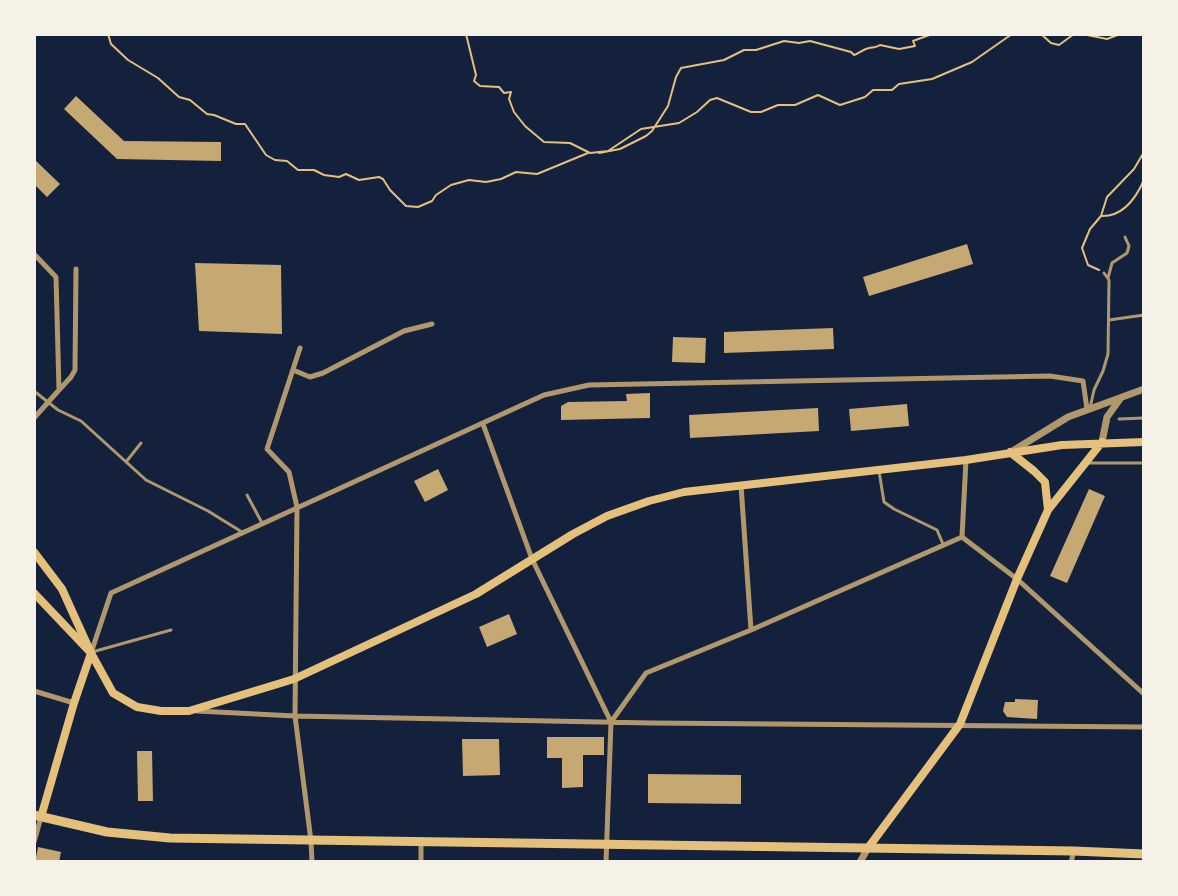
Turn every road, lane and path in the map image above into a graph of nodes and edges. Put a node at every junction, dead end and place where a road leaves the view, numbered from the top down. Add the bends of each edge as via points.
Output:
1 (108, 34) edge
2 (466, 34) edge
3 (932, 34) edge
4 (1012, 34) edge
5 (1041, 34) edge
6 (1074, 34) edge
7 (1082, 34) edge
8 (1120, 34) edge
9 (655, 127) junction
10 (591, 152) junction
11 (1143, 152) edge
12 (1143, 180) edge
13 (1101, 216) junction
14 (1125, 237) dead end
15 (34, 254) edge
16 (76, 269) dead end
17 (1104, 273) joint
18 (1108, 278) junction
19 (1143, 315) edge
20 (1109, 320) junction
21 (432, 324) dead end
22 (300, 348) dead end
23 (293, 370) junction
24 (1143, 389) edge
25 (59, 390) junction
26 (34, 391) edge
27 (1120, 399) junction
28 (48, 403) junction
29 (1089, 409) junction
30 (34, 418) edge
31 (1143, 418) edge
32 (1119, 419) dead end
33 (483, 424) junction
34 (1102, 442) junction
35 (1143, 442) edge
36 (141, 443) dead end
37 (1010, 452) junction
38 (966, 460) junction
39 (126, 462) junction
40 (1085, 463) junction
41 (1143, 463) edge
42 (879, 469) junction
43 (741, 485) junction
44 (247, 495) dead end
45 (297, 507) junction
46 (1048, 510) junction
47 (262, 523) junction
48 (243, 532) junction
49 (962, 537) junction
50 (944, 545) junction
51 (34, 552) edge
52 (532, 560) junction
53 (1017, 579) junction
54 (34, 593) edge
55 (171, 630) dead end
56 (752, 630) junction
57 (91, 652) junction
58 (294, 679) junction
59 (34, 691) edge
60 (1143, 694) edge
61 (74, 703) junction
62 (189, 711) junction
63 (294, 716) junction
64 (611, 722) junction
65 (960, 724) junction
66 (1143, 727) edge
67 (38, 816) edge
68 (311, 841) junction
69 (34, 842) edge
70 (421, 842) junction
71 (607, 844) junction
72 (868, 848) junction
73 (1074, 851) junction
74 (1143, 854) edge
75 (312, 861) edge
76 (421, 861) edge
77 (606, 861) edge
78 (860, 861) edge
79 (1071, 861) edge

1 - 10 path via 111,44 128,60 158,78 179,97 190,100 207,114 245,124 266,155 274,160 287,161 298,170 314,170 324,176 346,174 359,180 379,177 406,206 418,207 432,201 451,185 469,180 486,182 516,172 537,174
2 - 10 path via 474,81 480,86 511,92 514,112 544,142 570,143
3 - 9 path via 913,41 915,46 899,49 880,45 854,55 825,44 784,41 744,50 724,60 681,68 668,106
4 - 9 path via 972,62 932,79 899,84 892,90 873,90 865,97 840,105 818,95 795,105 751,112 717,98 679,123
5 - 6 path via 1051,44 1059,45
7 - 8 path via 1107,39
9 - 10 path via 641,129 608,151
9 - 10 path via 620,149 605,154
11 - 13 path via 1134,169 1107,197
12 - 13 path via 1128,205 1109,217
13 - 17 path via 1082,248 1088,266
14 - 18 lane via 1127,253 1112,263
15 - 25 street via 56,277
16 - 25 street via 75,370
17 - 18 lane
18 - 20 lane
19 - 20 lane
20 - 29 lane via 1108,354
21 - 23 street via 404,331 323,373 310,377
22 - 23 street
23 - 45 street via 267,449 289,472
24 - 27 street
25 - 28 street
26 - 28 lane
27 - 29 street
27 - 34 street via 1107,417
28 - 30 street
28 - 39 lane via 81,422
29 - 33 street via 1083,381 1050,376 589,385 544,395
29 - 37 street via 1068,417
31 - 32 lane
33 - 45 street
33 - 52 street
34 - 35 main road
34 - 37 main road
34 - 40 main road
36 - 39 lane
37 - 38 main road
37 - 46 main road via 1045,482
38 - 42 main road
38 - 49 street
39 - 48 lane via 146,480
40 - 41 lane
40 - 46 main road
42 - 43 main road
42 - 50 lane via 884,502 937,530
43 - 52 main road via 648,501 607,516
43 - 56 street
44 - 47 lane
45 - 47 street
45 - 58 street
46 - 53 main road
47 - 48 street
48 - 57 street via 111,593
49 - 50 street
49 - 53 street
50 - 56 street
51 - 57 main road via 62,589
52 - 58 main road via 476,594
52 - 64 street
53 - 60 street
53 - 65 main road
54 - 57 main road
55 - 57 lane
56 - 64 street via 646,673
57 - 61 main road
57 - 62 main road via 113,693 137,707
58 - 62 main road
58 - 63 street
59 - 61 street
61 - 67 main road
62 - 63 street
63 - 64 street
63 - 68 street
64 - 65 street
64 - 71 street
65 - 66 street
65 - 72 main road
67 - 68 main road via 145,837
67 - 69 street
68 - 70 main road
68 - 75 street
70 - 71 main road
70 - 76 street
71 - 72 main road
71 - 77 street
72 - 73 main road
72 - 78 street
73 - 74 main road
73 - 79 street

